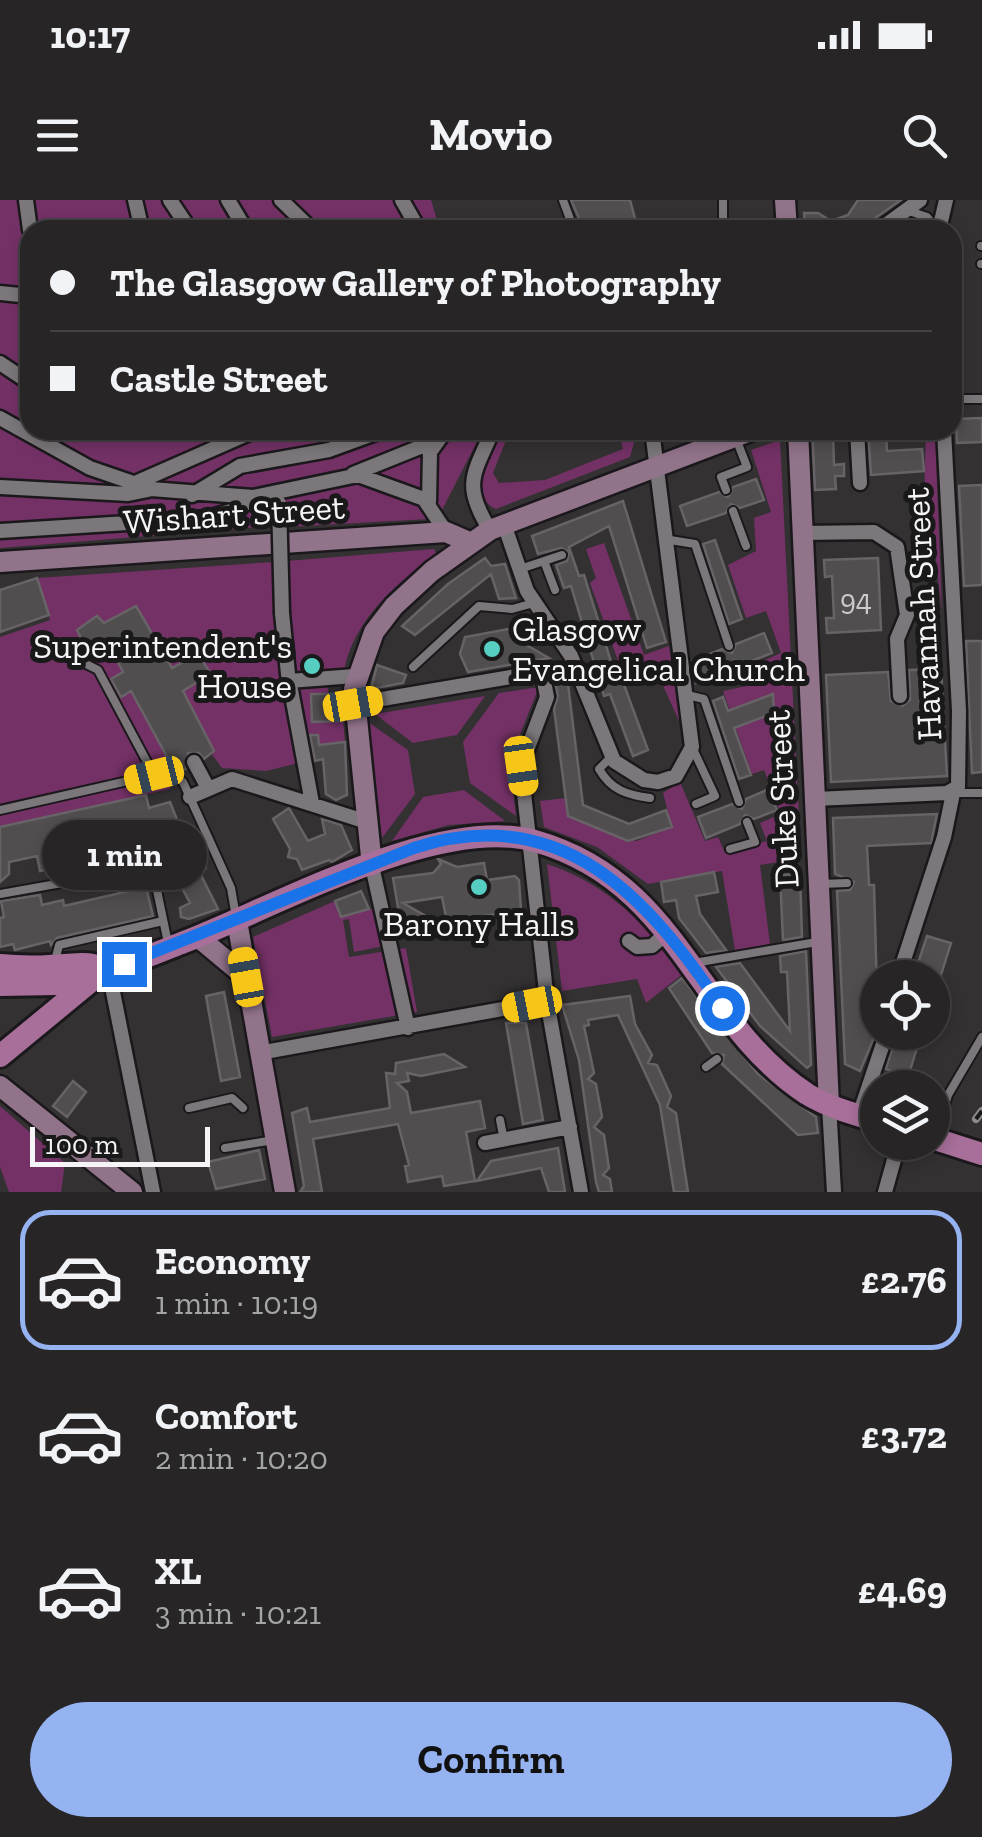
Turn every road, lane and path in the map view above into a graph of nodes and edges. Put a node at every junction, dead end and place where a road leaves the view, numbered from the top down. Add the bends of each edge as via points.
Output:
1 (281, 200) edge
2 (920, 200) edge
3 (906, 210) junction
4 (302, 220) edge
5 (892, 220) edge
6 (930, 220) edge
7 (40, 440) edge
8 (233, 440) edge
9 (356, 440) edge
10 (431, 440) edge
11 (438, 440) edge
12 (489, 440) edge
13 (653, 440) edge
14 (725, 440) edge
15 (745, 440) edge
16 (798, 440) edge
17 (858, 440) edge
18 (945, 440) edge
19 (654, 467) junction
20 (353, 474) junction
21 (133, 484) junction
22 (860, 484) dead end
23 (0, 486) edge
24 (151, 489) junction
25 (726, 490) dead end
26 (192, 495) junction
27 (253, 497) junction
28 (279, 499) junction
29 (428, 502) junction
30 (733, 510) dead end
31 (497, 527) junction
32 (0, 531) edge
33 (446, 532) junction
34 (802, 533) junction
35 (664, 539) junction
36 (469, 542) junction
37 (746, 546) dead end
38 (562, 555) dead end
39 (544, 561) junction
40 (0, 562) edge
41 (520, 569) junction
42 (555, 590) dead end
43 (534, 603) junction
44 (730, 646) dead end
45 (86, 664) dead end
46 (413, 667) dead end
47 (737, 667) dead end
48 (756, 670) dead end
49 (356, 676) junction
50 (289, 681) junction
51 (686, 695) junction
52 (900, 696) dead end
53 (353, 704) junction
54 (692, 747) junction
55 (611, 757) junction
56 (194, 762) dead end
57 (154, 775) junction
58 (208, 788) junction
59 (954, 792) junction
60 (982, 793) edge
61 (189, 794) junction
62 (173, 795) dead end
63 (650, 798) dead end
64 (815, 799) junction
65 (739, 802) dead end
66 (312, 803) junction
67 (696, 804) dead end
68 (0, 810) edge
69 (364, 821) junction
70 (746, 822) dead end
71 (530, 840) junction
72 (730, 849) dead end
73 (372, 866) junction
74 (846, 882) dead end
75 (819, 884) junction
76 (0, 894) edge
77 (163, 921) junction
78 (237, 921) junction
79 (668, 931) junction
80 (198, 936) junction
81 (629, 941) dead end
82 (822, 942) junction
83 (169, 948) junction
84 (904, 960) edge
85 (694, 964) junction
86 (0, 965) edge
87 (101, 972) junction
88 (46, 976) junction
89 (246, 977) junction
90 (0, 984) edge
91 (547, 1002) junction
92 (47, 1018) junction
93 (408, 1028) junction
94 (982, 1037) edge
95 (260, 1053) junction
96 (0, 1056) edge
97 (717, 1058) dead end
98 (706, 1067) dead end
99 (0, 1086) edge
100 (950, 1093) edge
101 (828, 1105) junction
102 (190, 1108) dead end
103 (243, 1108) dead end
104 (860, 1115) edge
105 (500, 1120) dead end
106 (571, 1134) junction
107 (274, 1140) junction
108 (504, 1140) junction
109 (485, 1144) dead end
110 (950, 1144) edge
111 (225, 1148) dead end
112 (982, 1154) edge
113 (894, 1160) edge
114 (132, 1192) edge
115 (152, 1192) edge
116 (285, 1192) edge
117 (581, 1192) edge
118 (834, 1192) edge
119 (886, 1192) edge

1 - 4 street
2 - 3 street
3 - 5 street
3 - 6 lane
7 - 21 street
8 - 21 street
9 - 26 street via 240,466
10 - 20 street
11 - 29 street via 428,458
12 - 31 street via 471,482 474,504
13 - 19 street
14 - 19 street
15 - 25 lane via 747,467 721,477
16 - 34 street, Duke Street
17 - 22 street
18 - 59 street, Havannah Street via 960,728 961,780
19 - 31 street
19 - 35 street
20 - 28 street
20 - 29 street
21 - 24 street
23 - 24 street via 128,494
24 - 26 street
26 - 27 street
27 - 28 street
27 - 32 street via 207,518
28 - 50 street, bridge
29 - 33 street
30 - 37 lane
31 - 36 street
31 - 41 street
33 - 36 street, Wishart Street
33 - 40 street, Wishart Street
34 - 52 street via 874,532 897,547 908,615 897,639
34 - 64 street, Duke Street
35 - 44 lane via 695,544
35 - 51 street
36 - 49 street via 394,606 374,632
38 - 39 lane
39 - 41 lane
39 - 42 lane
41 - 43 street
43 - 46 lane via 479,606
43 - 55 street via 571,656
45 - 57 lane via 98,670
47 - 48 lane via 740,676
49 - 50 street
49 - 53 street
50 - 66 street
51 - 54 street
51 - 65 lane via 704,700
53 - 69 street
53 - 71 street via 538,672 547,697 521,766
54 - 55 street via 680,772 663,781 630,775
54 - 67 lane via 715,796
55 - 63 lane via 599,769 606,782
56 - 58 street
57 - 61 lane via 175,775
57 - 68 lane
58 - 61 street
58 - 66 street via 232,779
59 - 60 lane
59 - 64 street
59 - 84 street, Havannah Street
61 - 62 lane
61 - 78 lane via 230,888
64 - 75 street, Duke Street
66 - 69 street
69 - 73 street
70 - 72 lane via 754,842
71 - 73 main road via 458,837
71 - 79 main road via 602,872
71 - 91 street
73 - 78 main road
73 - 93 street
74 - 75 lane
75 - 82 street, Duke Street
76 - 77 lane via 146,868 154,876
77 - 83 lane
77 - 88 lane via 59,945
78 - 80 main road
78 - 89 street
79 - 81 street via 652,946
79 - 85 main road
80 - 83 main road
80 - 89 street
82 - 85 lane
82 - 101 street, Duke Street
83 - 87 main road
85 - 101 main road via 739,1040
86 - 88 main road
87 - 88 main road
87 - 92 main road
87 - 115 street
88 - 90 main road
88 - 92 main road
89 - 95 street
91 - 93 street
91 - 106 street
92 - 96 main road
93 - 95 street
94 - 100 lane
95 - 107 street
97 - 98 lane
99 - 114 street
101 - 104 main road
101 - 118 street
102 - 103 lane via 232,1098
105 - 108 lane
106 - 108 street
106 - 117 street
107 - 111 lane
107 - 116 street
108 - 109 street
110 - 112 main road
113 - 119 street

